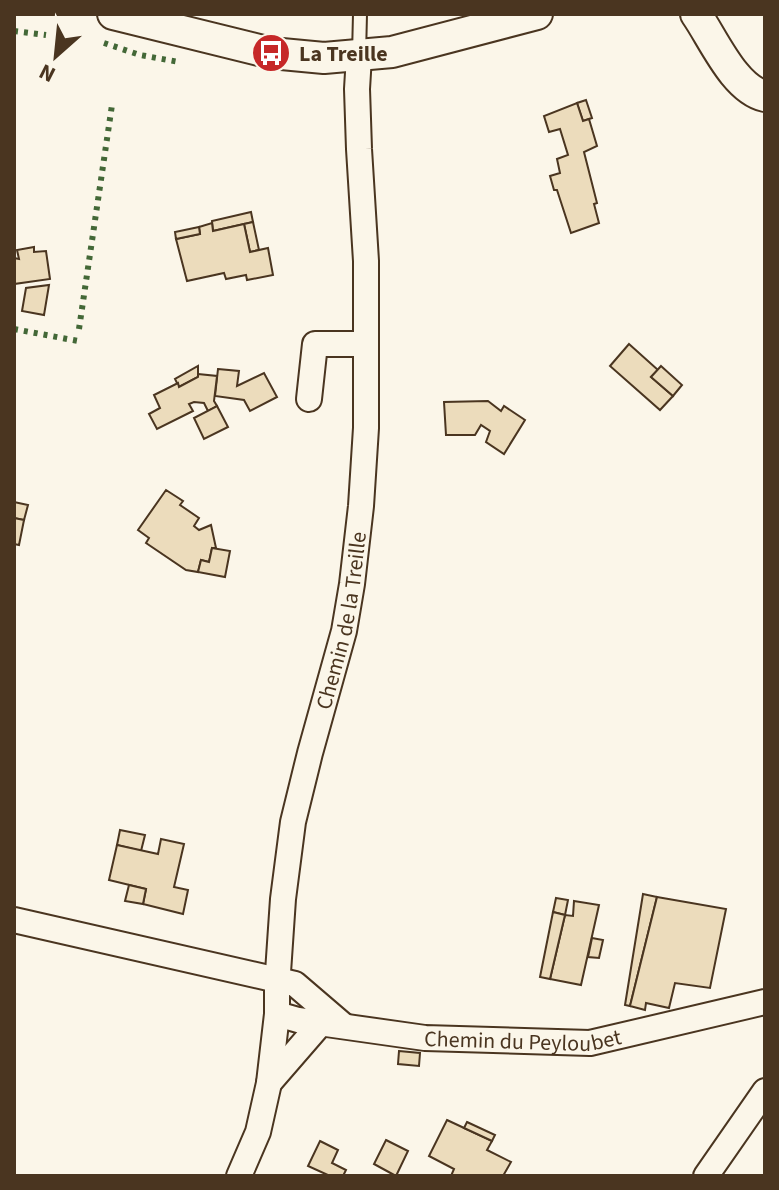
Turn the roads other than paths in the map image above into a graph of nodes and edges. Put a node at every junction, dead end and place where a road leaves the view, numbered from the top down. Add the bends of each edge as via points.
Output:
1 (113, 14) edge
2 (360, 14) edge
3 (537, 14) edge
4 (696, 14) edge
5 (472, 24) edge
6 (359, 56) junction
7 (765, 96) edge
8 (366, 344) junction
9 (309, 399) dead end
10 (14, 920) edge
11 (278, 979) junction
12 (765, 1002) edge
13 (277, 1014) junction
14 (332, 1024) junction
15 (269, 1083) junction
16 (765, 1091) edge
17 (239, 1176) edge
18 (706, 1176) edge

1 - 6 street via 271,53
2 - 6 lane
3 - 5 street
4 - 7 street via 735,75
5 - 6 street via 414,48
6 - 8 street, Chemin de la Treille
8 - 9 street via 315,344
8 - 11 street, Chemin de la Treille via 366,428 352,584 293,822
10 - 11 street
11 - 13 street, Chemin de la Treille
11 - 14 street via 295,984
12 - 14 street, Chemin du Peyloubet via 590,1043 425,1038
13 - 14 street, Chemin du Peyloubet
13 - 15 street, Chemin de la Treille
14 - 15 street
15 - 17 street, Chemin de la Treille via 258,1132
16 - 18 street

